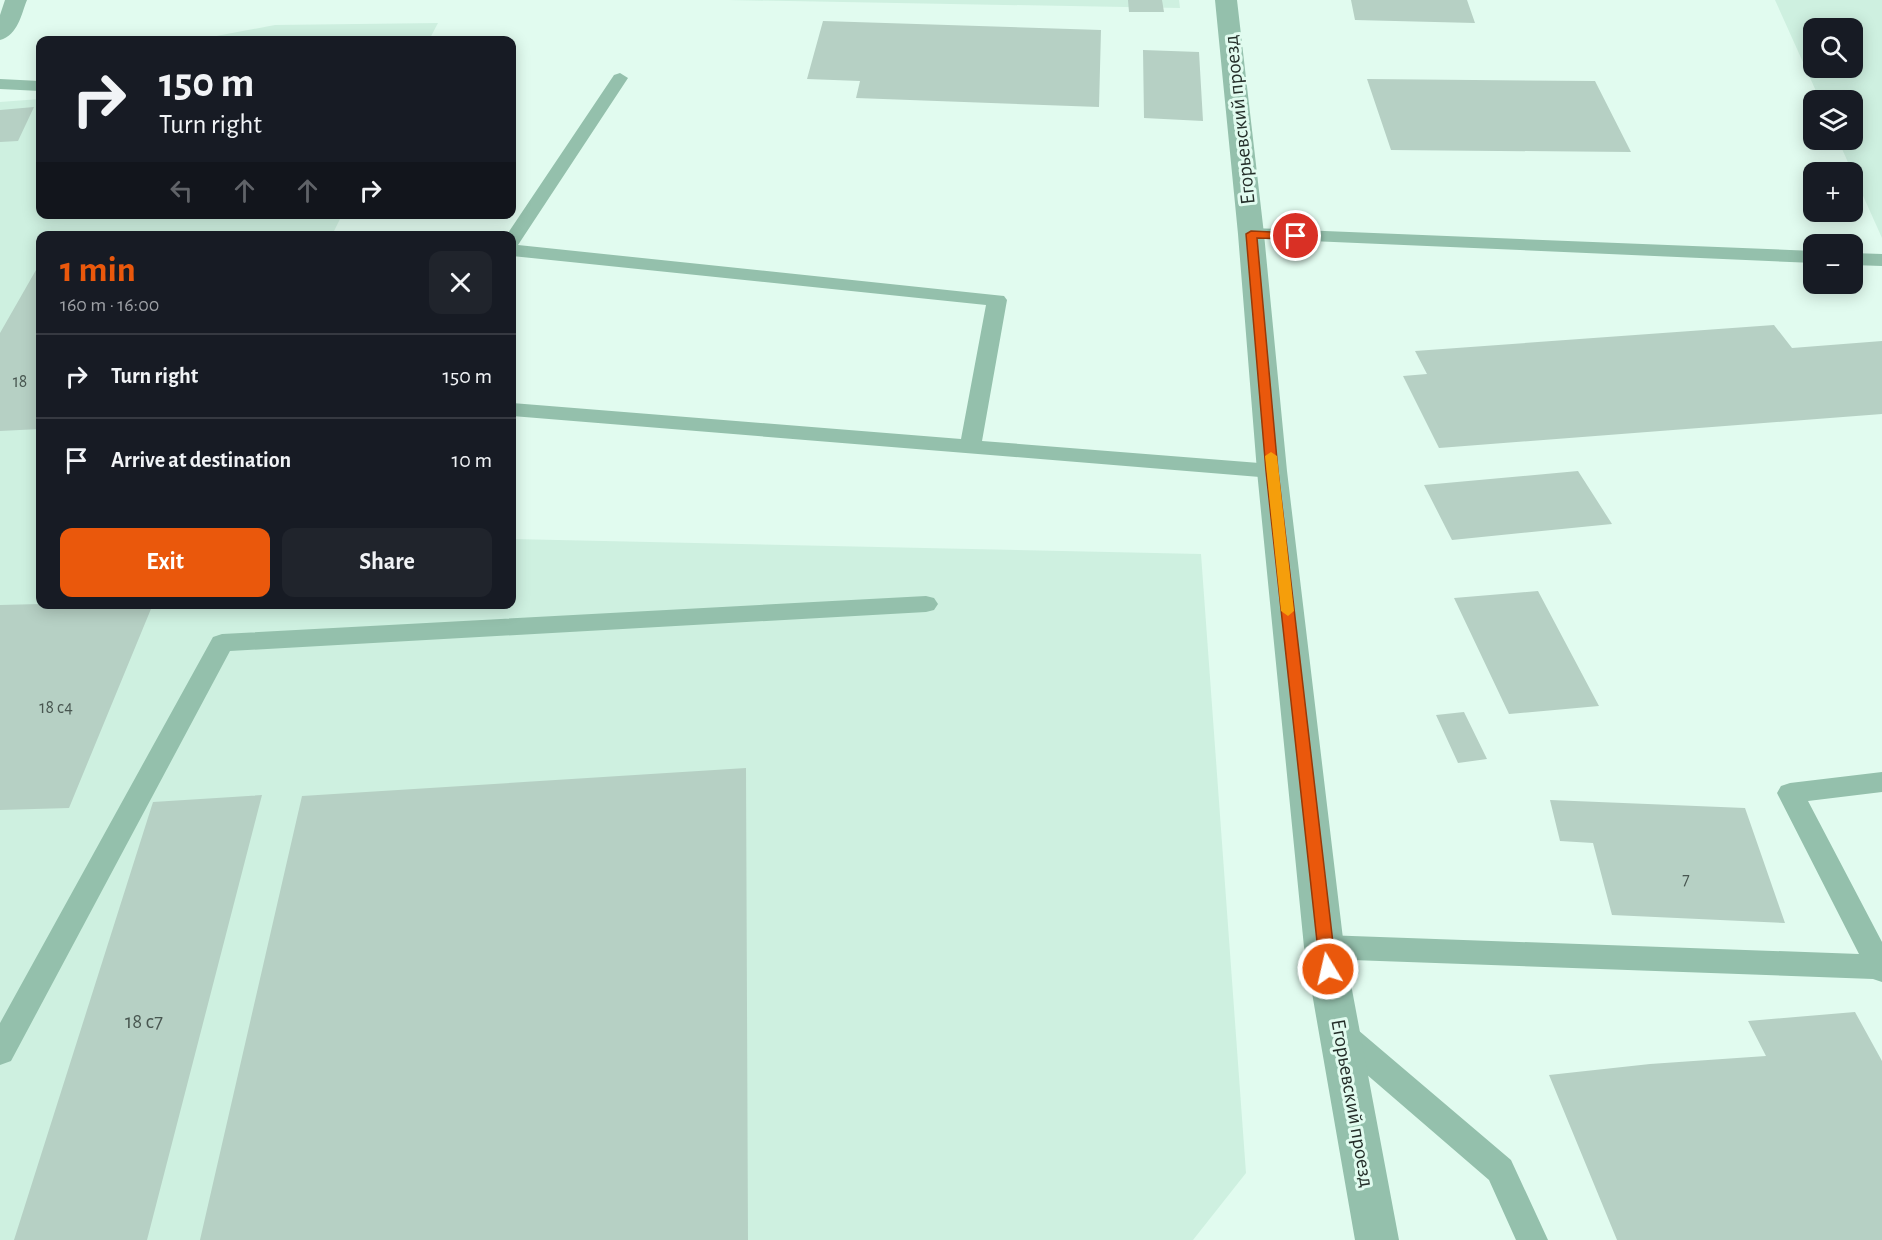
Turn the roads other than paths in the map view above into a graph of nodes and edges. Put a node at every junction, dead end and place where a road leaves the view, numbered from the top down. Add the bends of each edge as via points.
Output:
1 (16, 0) edge
2 (1226, 0) edge
3 (0, 33) edge
4 (620, 78) dead end
5 (0, 84) edge
6 (36, 86) edge
7 (1251, 234) junction
8 (516, 235) edge
9 (516, 250) edge
10 (1803, 257) edge
11 (1863, 259) edge
12 (1882, 260) edge
13 (516, 410) edge
14 (970, 447) junction
15 (1272, 471) junction
16 (926, 604) dead end
17 (1882, 782) edge
18 (1324, 947) junction
19 (1881, 968) edge
20 (1340, 1033) junction
21 (0, 1052) edge
22 (1377, 1240) edge
23 (1532, 1240) edge

1 - 3 street
2 - 7 street, Егорьевский проезд
4 - 8 lane
5 - 6 lane
7 - 10 lane
7 - 15 street, Егорьевский проезд
9 - 14 lane via 997,300
11 - 12 lane
13 - 14 lane
14 - 15 lane
15 - 18 street, Егорьевский проезд
16 - 21 lane via 222,643
17 - 19 lane via 1790,793
18 - 19 lane
18 - 20 street, Егорьевский проезд
20 - 22 street, Егорьевский проезд
20 - 23 lane via 1500,1170

